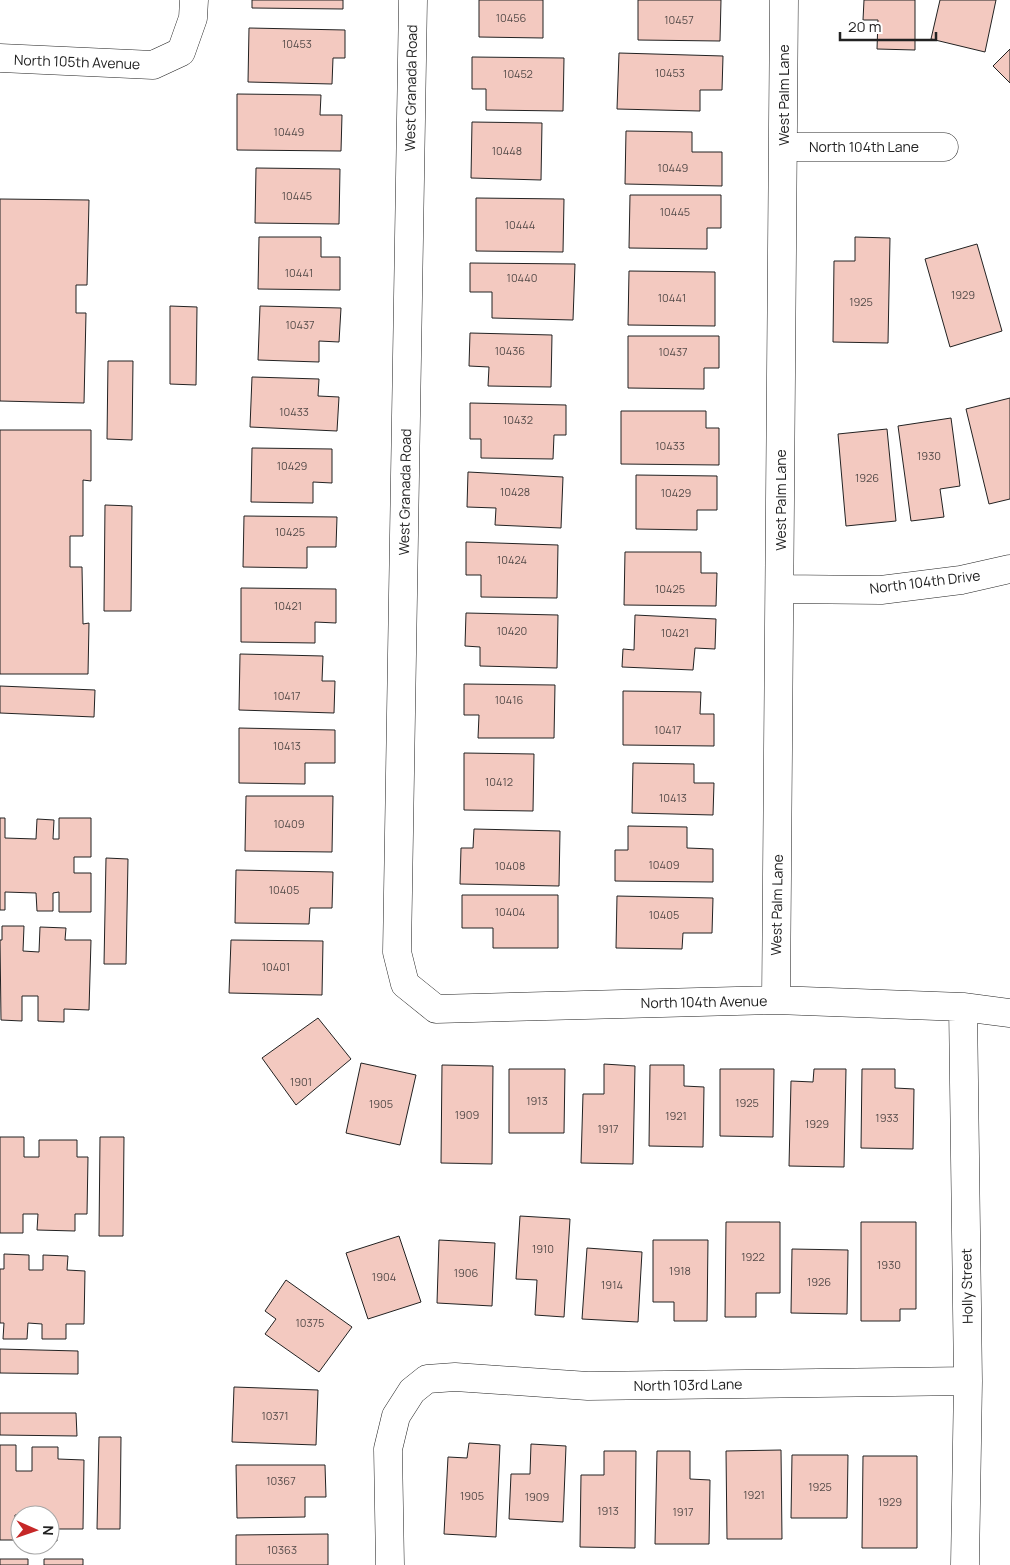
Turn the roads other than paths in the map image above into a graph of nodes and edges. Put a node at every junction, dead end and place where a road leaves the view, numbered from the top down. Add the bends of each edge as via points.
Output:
1 (194, 0) edge
2 (413, 0) edge
3 (784, 0) edge
4 (0, 58) edge
5 (784, 146) junction
6 (944, 147) dead end
7 (1010, 569) edge
8 (780, 589) junction
9 (405, 984) joint
10 (776, 1000) junction
11 (963, 1007) junction
12 (1010, 1013) edge
13 (968, 1381) junction
14 (390, 1565) edge
15 (965, 1565) edge

1 - 4 street, North 105th Avenue via 193,18 182,52 153,65
2 - 9 street, West Granada Road via 397,952
3 - 5 street, West Palm Lane
5 - 6 street, North 104th Lane
5 - 8 street, West Palm Lane
7 - 8 street, North 104th Drive via 962,580 881,590
8 - 10 street, West Palm Lane
9 - 10 street, North 104th Avenue via 436,1009
10 - 11 street, North 104th Avenue
11 - 12 street, North 104th Avenue
11 - 13 street, Holly Street
13 - 14 street, North 103rd Lane via 588,1386 455,1377 427,1379 412,1391 396,1416 388,1449
13 - 15 street, Holly Street

